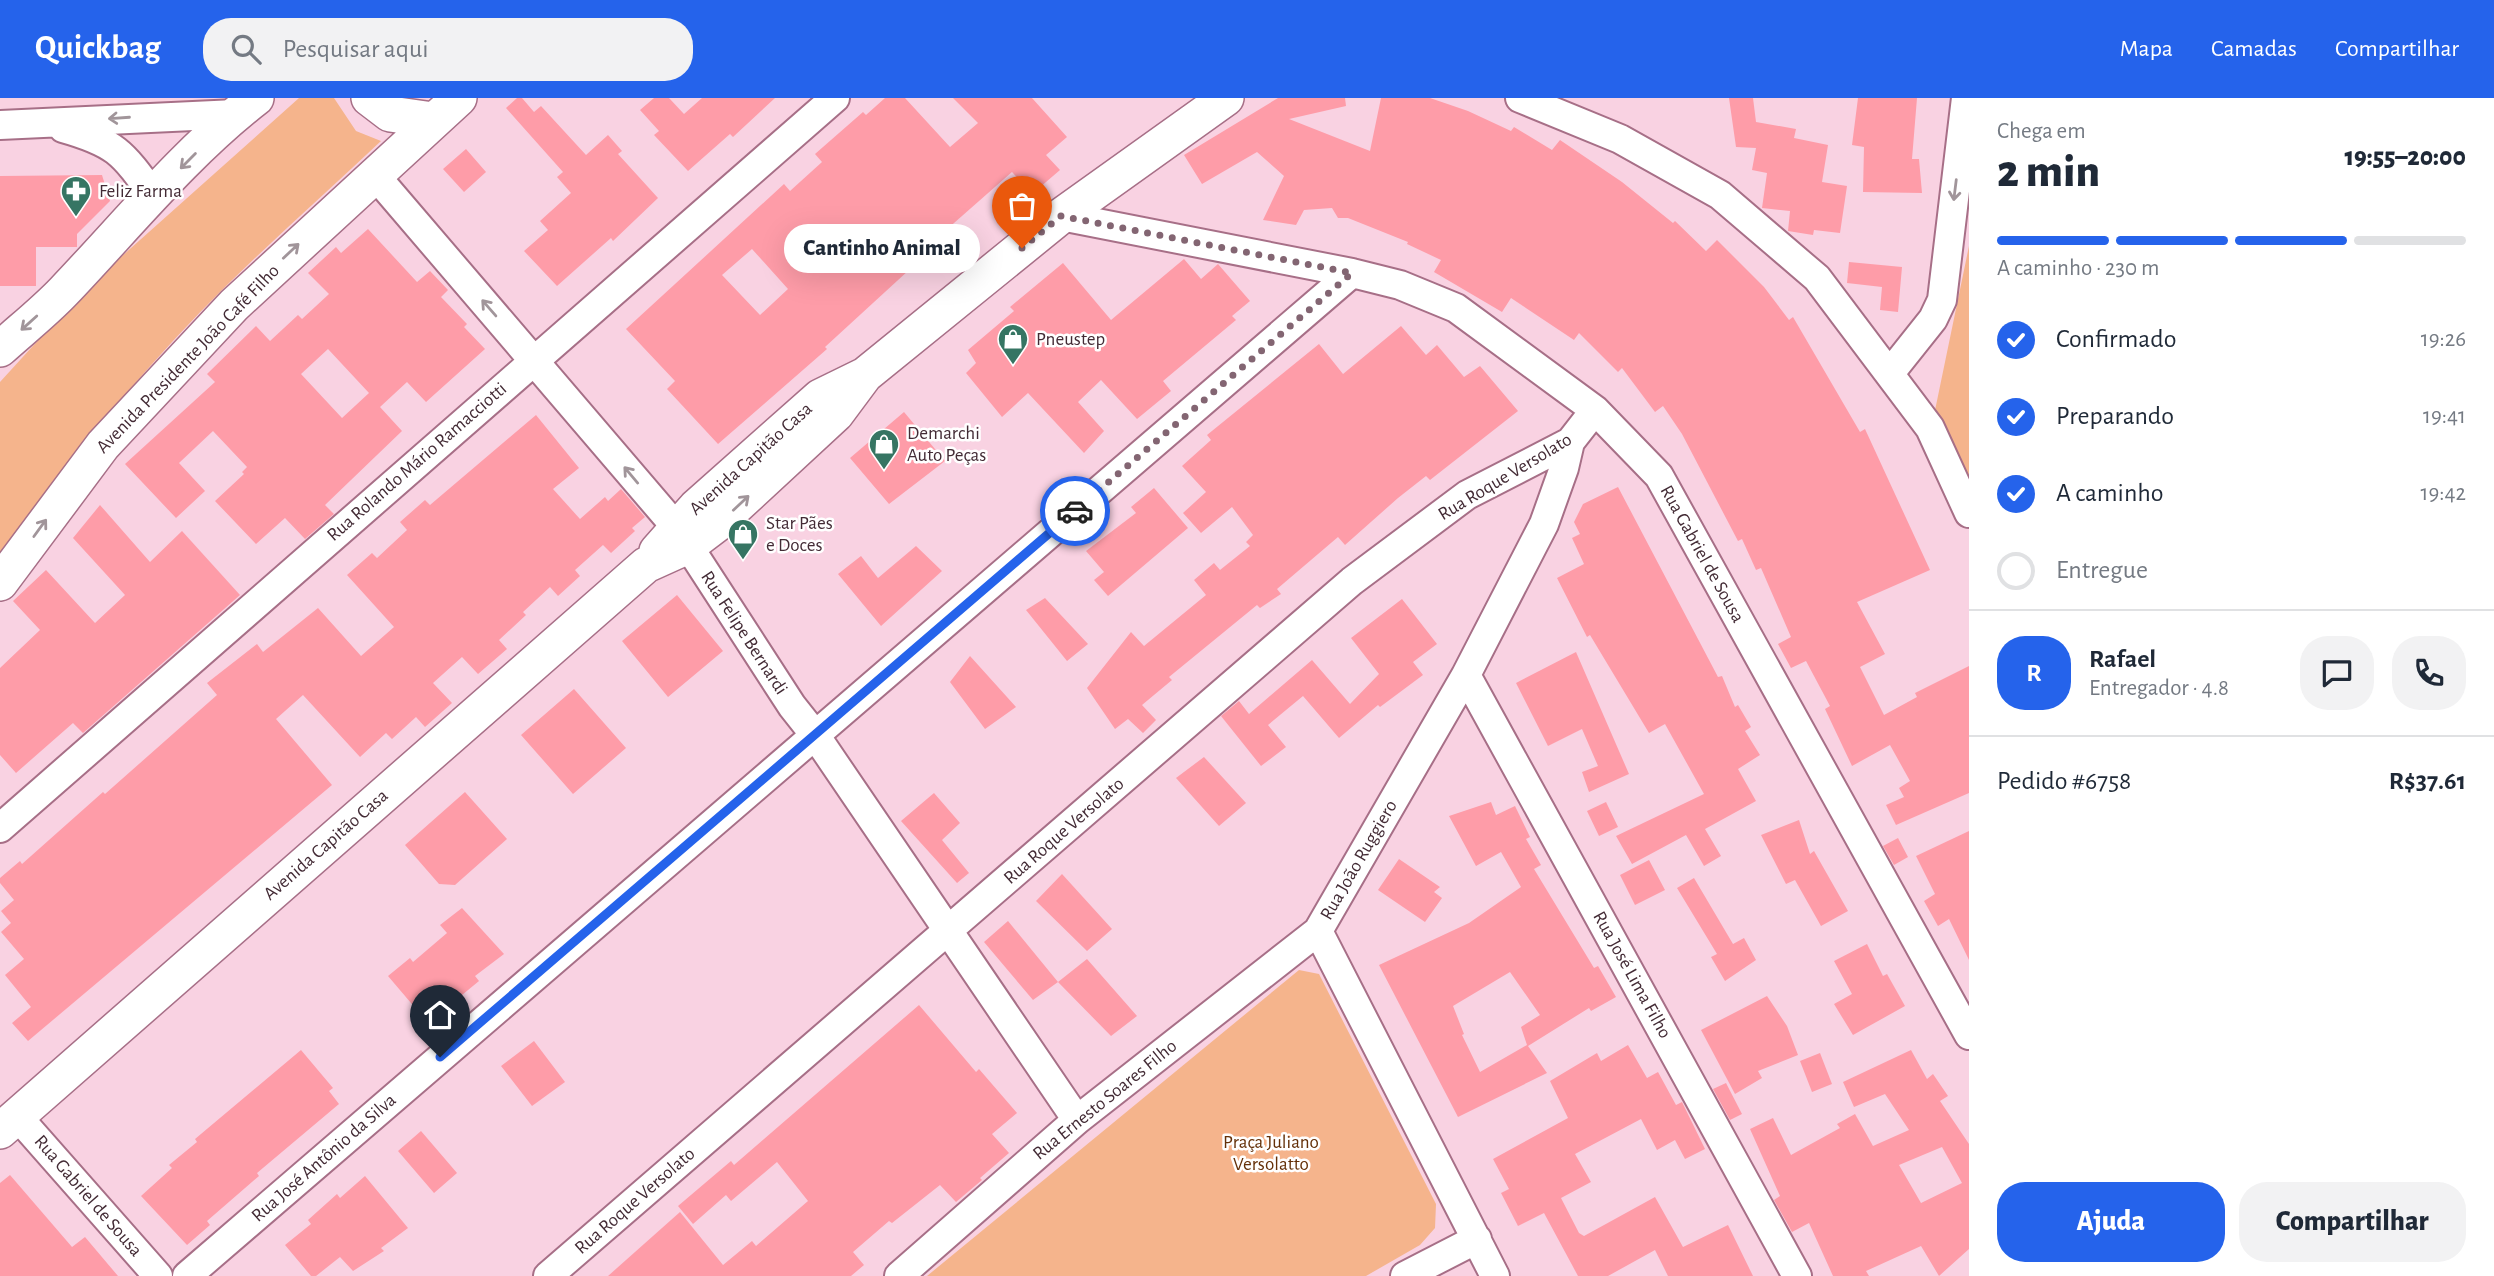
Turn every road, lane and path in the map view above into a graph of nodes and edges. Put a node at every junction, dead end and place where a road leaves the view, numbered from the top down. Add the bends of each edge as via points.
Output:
1 (369, 98) edge
2 (835, 98) edge
3 (1226, 98) edge
4 (1520, 98) edge
5 (1966, 98) edge
6 (246, 106) edge
7 (446, 109) edge
8 (44, 123) junction
9 (0, 125) edge
10 (374, 174) junction
11 (154, 196) junction
12 (1061, 216) junction
13 (1352, 273) junction
14 (0, 349) edge
15 (534, 359) junction
16 (1890, 373) junction
17 (1595, 410) junction
18 (1570, 442) junction
19 (1969, 513) edge
20 (682, 536) junction
21 (0, 583) edge
22 (1466, 675) junction
23 (815, 735) junction
24 (0, 828) edge
25 (1318, 931) junction
26 (948, 932) junction
27 (1969, 1035) edge
28 (6, 1114) edge
29 (1077, 1120) junction
30 (1477, 1239) junction
31 (158, 1276) edge
32 (187, 1276) edge
33 (548, 1276) edge
34 (899, 1276) edge
35 (1405, 1276) edge
36 (1495, 1276) edge
37 (1797, 1276) edge

1 - 7 main road via 390,114
2 - 15 street, Rua Rolando Mário Ramacciotti
3 - 12 main road, Avenida Capitão Casa
4 - 16 street via 1620,139 1720,195 1817,278
5 -> 16 street via 1942,300 1933,319
6 -> 8 street
6 -> 11 main road
7 - 10 main road, Avenida Presidente João Café Filho
8 - 9 street
8 - 11 street via 108,143 124,155
15 -> 10 street, Rua Felipe Bernardi
21 -> 10 main road, Avenida Presidente João Café Filho via 103,445 234,305
11 -> 14 main road via 61,294
12 - 13 street, Rua Gabriel de Sousa
12 - 20 main road, Avenida Capitão Casa via 865,375 836,414 717,524
13 - 17 street, Rua Gabriel de Sousa via 1400,285 1456,308
13 - 23 street, Rua José Antônio da Silva
20 -> 15 street, Rua Felipe Bernardi
15 - 24 street, Rua Rolando Mário Ramacciotti
16 - 19 street via 1930,428
17 - 18 street, Rua Roque Versolato
17 - 27 street, Rua Gabriel de Sousa via 1659,476
18 - 22 street, Rua João Ruggiero via 1544,524
18 - 26 street, Rua Roque Versolato via 1466,495 1352,581
20 - 23 street, Rua Felipe Bernardi
20 - 28 main road, Avenida Capitão Casa
22 - 25 street, Rua João Ruggiero
22 - 37 street, Rua José Lima Filho
23 - 26 street, Rua Felipe Bernardi
23 - 32 street, Rua José Antônio da Silva
25 - 29 street, Rua Ernesto Soares Filho
25 - 30 street, Rua João Ruggiero
26 - 29 street, Rua Felipe Bernardi
26 - 33 street, Rua Roque Versolato
28 - 31 street, Rua Gabriel de Sousa
29 - 34 street, Rua Ernesto Soares Filho
30 - 35 street
30 - 36 street, Rua João Ruggiero

